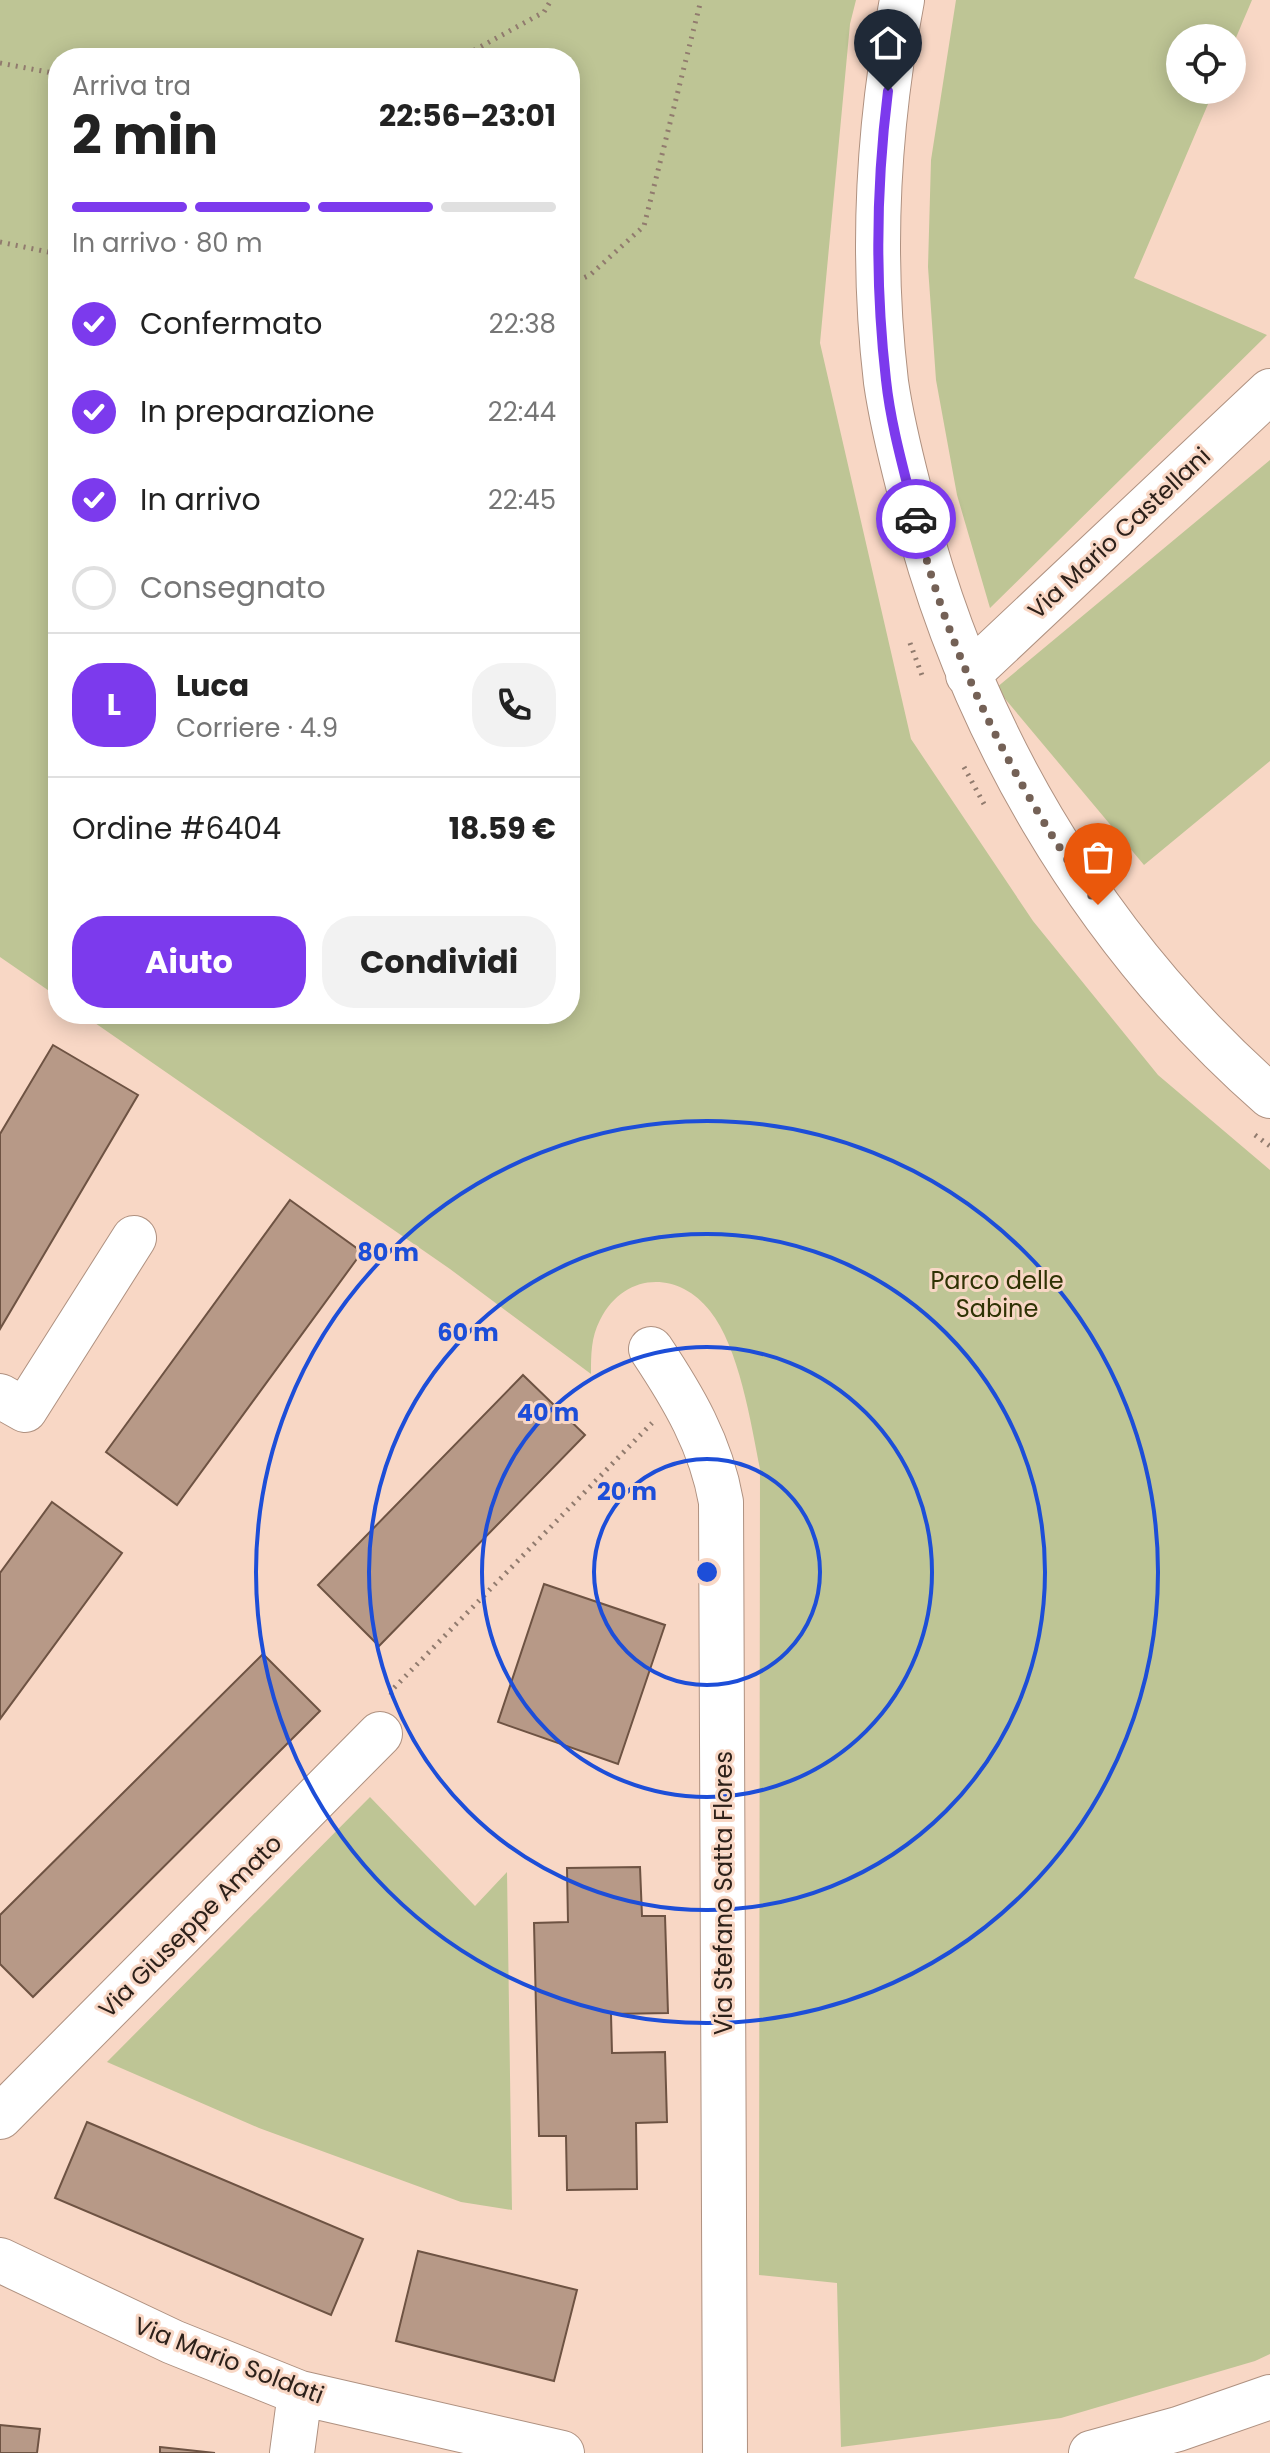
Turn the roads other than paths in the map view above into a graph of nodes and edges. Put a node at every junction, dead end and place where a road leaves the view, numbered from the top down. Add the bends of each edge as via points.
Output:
1 (902, 0) edge
2 (1270, 391) edge
3 (968, 675) junction
4 (1270, 1096) edge
5 (134, 1238) dead end
6 (651, 1349) dead end
7 (0, 1396) edge
8 (380, 1734) road end
9 (0, 2117) edge
10 (0, 2260) edge
11 (300, 2393) junction
12 (1270, 2397) edge
13 (292, 2453) edge
14 (562, 2453) edge
15 (725, 2453) edge
16 (1091, 2453) edge

1 - 3 street via 878,205 886,384 921,539
2 - 3 street, Via Mario Castellani
3 - 4 street via 1029,796 1114,927 1196,1026
5 - 7 street via 25,1410
6 - 15 street, Via Stefano Satta Flores via 706,1444 721,1502
8 - 9 street, Via Giuseppe Amato
10 - 11 street, Via Mario Soldati via 173,2342
11 - 13 street
11 - 14 street, Via Mario Soldati
12 - 16 street

